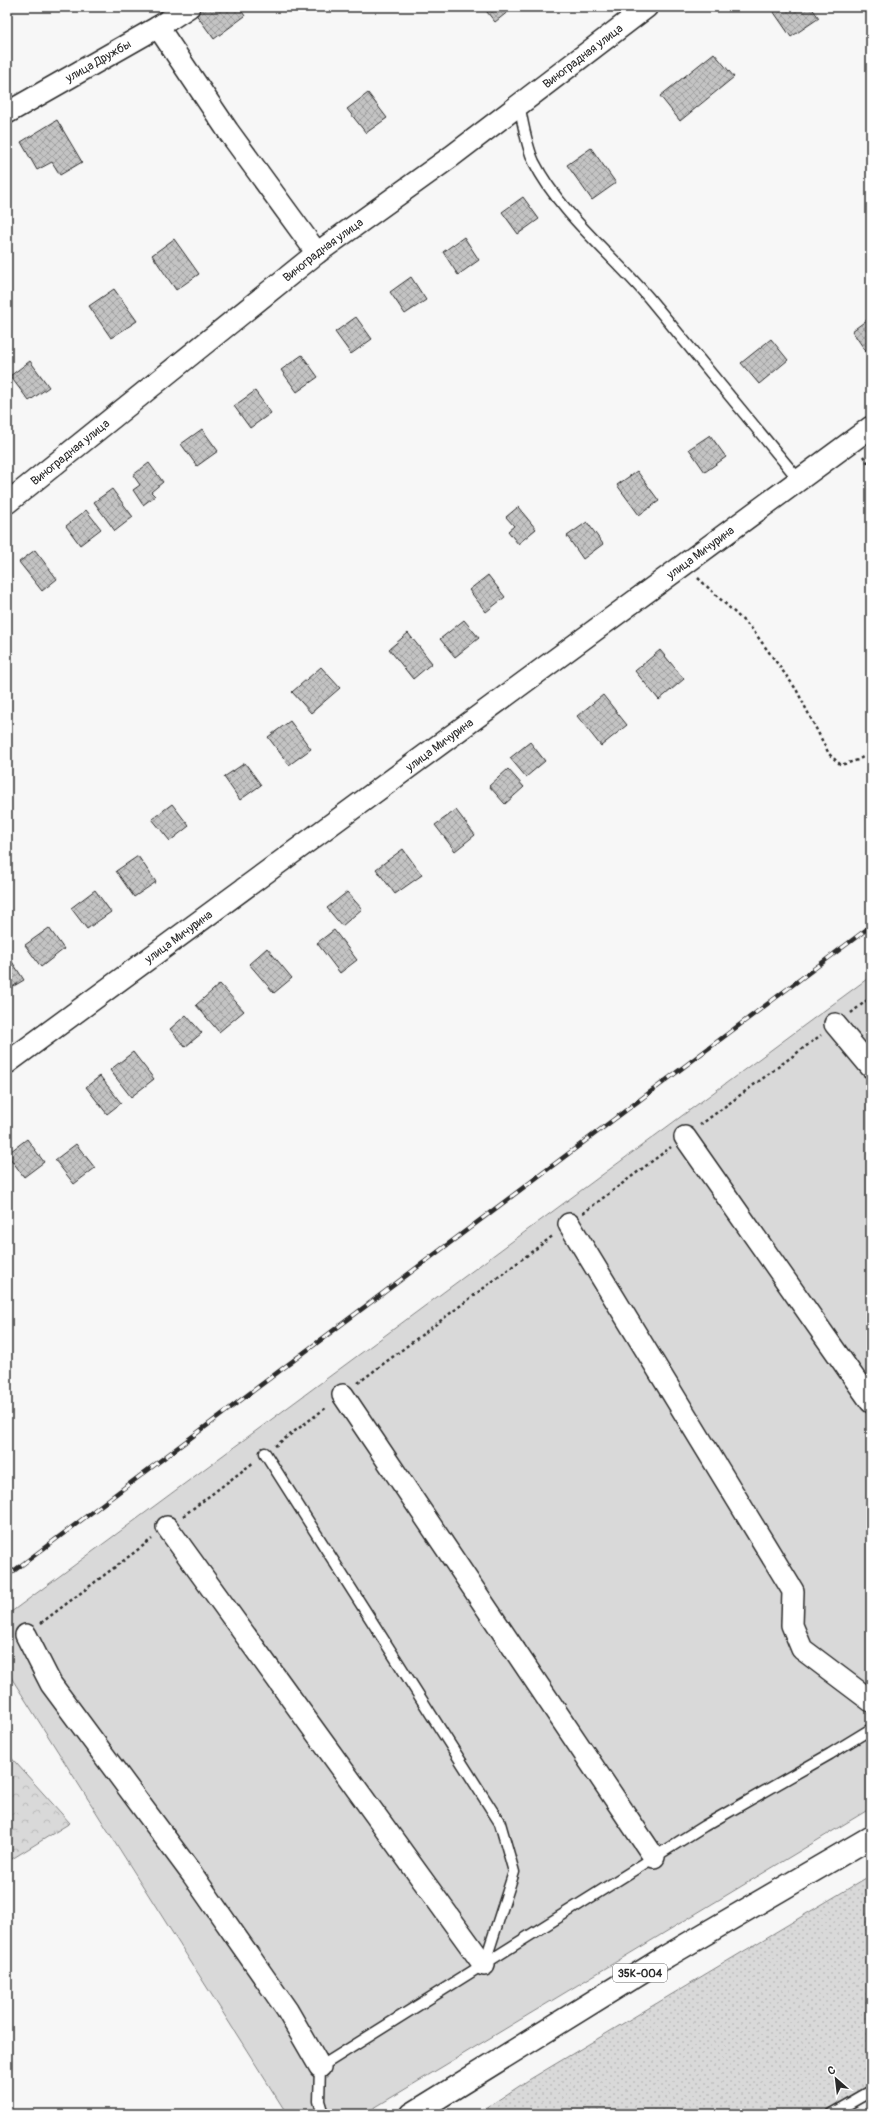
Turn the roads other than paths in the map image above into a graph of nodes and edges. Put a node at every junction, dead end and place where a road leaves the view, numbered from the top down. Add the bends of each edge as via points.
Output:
1 (189, 7) edge
2 (647, 7) edge
3 (158, 27) junction
4 (519, 103) junction
5 (7, 113) edge
6 (317, 254) junction
7 (871, 427) edge
8 (799, 480) junction
9 (7, 503) edge
10 (835, 1024) road end
11 (7, 1063) edge
12 (871, 1067) edge
13 (685, 1136) road end
14 (569, 1224) road end
15 (343, 1395) road end
16 (871, 1402) edge
17 (265, 1453) road end
18 (167, 1527) road end
19 (26, 1635) road end
20 (871, 1701) edge
21 (871, 1728) edge
22 (871, 1837) edge
23 (654, 1857) junction
24 (484, 1965) junction
25 (320, 2067) junction
26 (871, 2091) edge
27 (323, 2114) edge
28 (412, 2114) edge
29 (831, 2114) edge

1 - 3 street, улица Дружбы
2 - 4 street, Виноградная улица
3 - 5 street, улица Дружбы
3 - 6 street via 228,131
4 - 6 street, Виноградная улица via 452,156
4 - 8 lane via 534,161 547,183 579,224 649,298
6 - 9 street, Виноградная улица
7 - 8 street, улица Мичурина
8 - 11 street, улица Мичурина
10 - 12 street
13 - 16 street
14 - 20 street via 793,1591 792,1625 802,1649
15 - 23 street
17 - 24 lane via 500,1823 514,1872
18 - 24 street
19 - 25 street via 51,1684 192,1874 287,2010
21 - 23 lane
22 - 28 main road, 35К-004 via 667,1956
23 - 24 lane
24 - 25 lane
25 - 27 lane via 319,2101
26 - 29 lane

